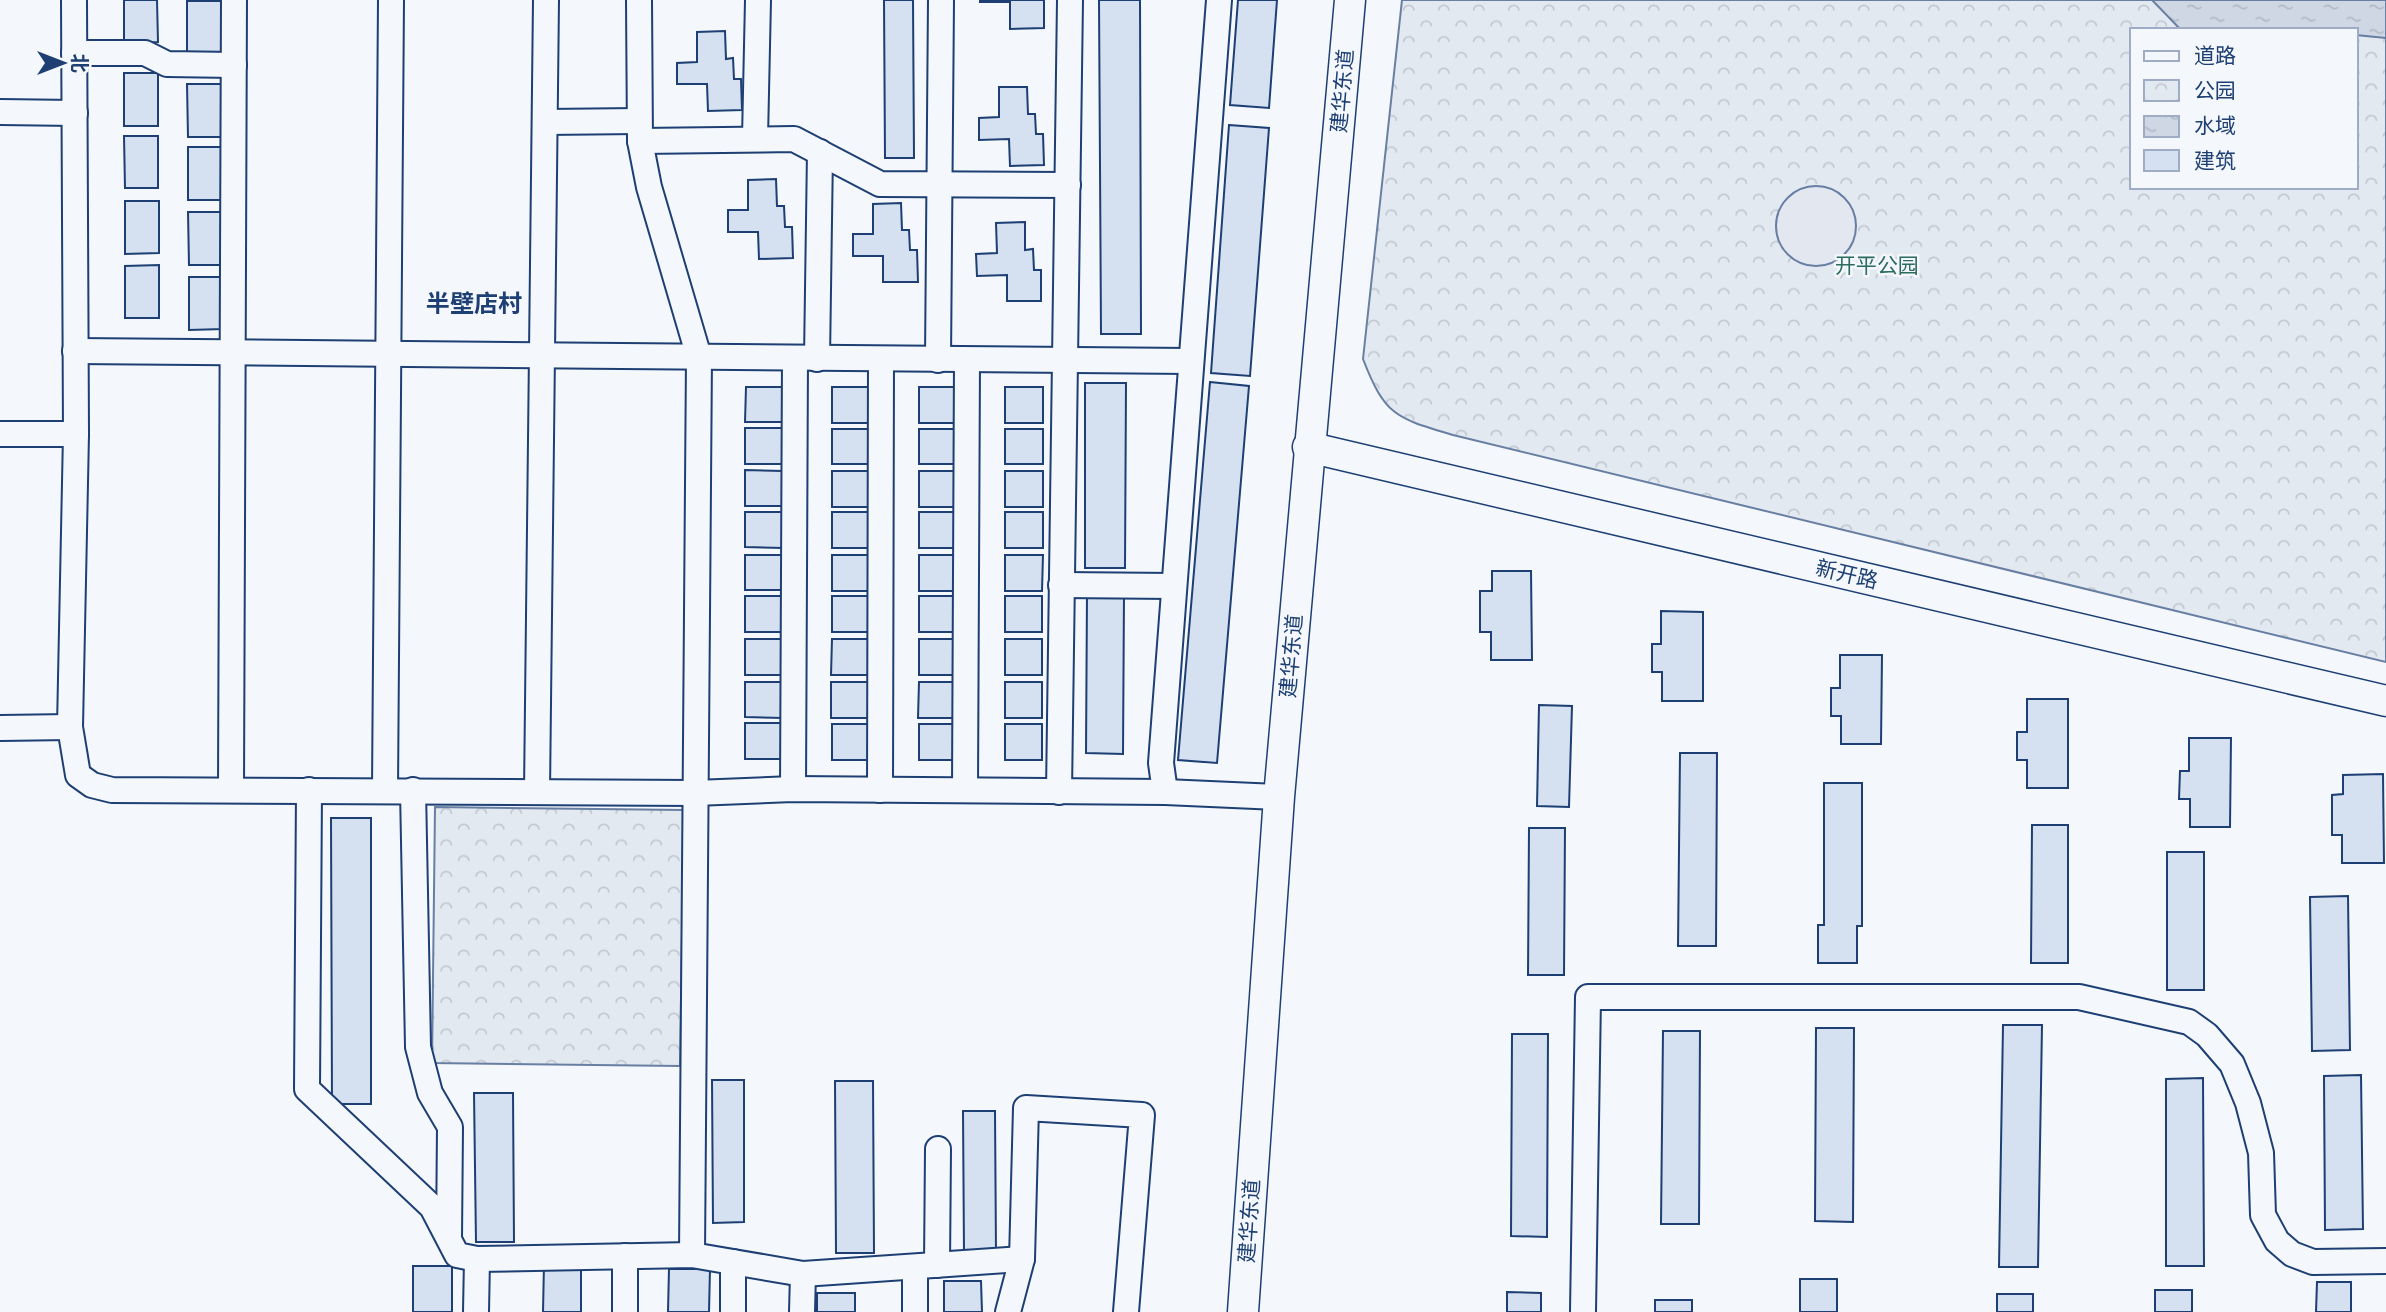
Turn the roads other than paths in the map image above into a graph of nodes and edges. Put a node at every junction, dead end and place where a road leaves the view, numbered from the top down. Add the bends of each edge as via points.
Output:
1 (74, 0) edge
2 (234, 0) edge
3 (391, 0) edge
4 (546, 0) edge
5 (639, 0) edge
6 (758, 0) edge
7 (941, 0) edge
8 (1070, 0) edge
9 (1219, 0) edge
10 (1350, 0) edge
11 (74, 53) junction
12 (234, 65) junction
13 (0, 112) edge
14 (75, 113) junction
15 (545, 122) junction
16 (639, 131) junction
17 (755, 138) junction
18 (820, 152) junction
19 (939, 184) junction
20 (1068, 185) junction
21 (75, 351) junction
22 (232, 353) junction
23 (387, 354) junction
24 (544, 356) junction
25 (699, 358) junction
26 (806, 358) junction
27 (881, 359) junction
28 (938, 360) junction
29 (967, 360) junction
30 (1065, 361) junction
31 (1190, 361) junction
32 (0, 434) edge
33 (76, 434) junction
34 (1308, 447) junction
35 (1061, 585) junction
36 (1174, 586) junction
37 (2386, 701) edge
38 (70, 727) junction
39 (0, 729) edge
40 (231, 789) junction
41 (793, 789) junction
42 (309, 790) junction
43 (385, 790) junction
44 (413, 790) junction
45 (880, 790) junction
46 (965, 790) junction
47 (537, 792) junction
48 (1059, 792) junction
49 (1165, 792) junction
50 (695, 793) junction
51 (1279, 797) junction
52 (938, 1149) dead end
53 (449, 1244) junction
54 (692, 1255) junction
55 (625, 1256) junction
56 (477, 1259) junction
57 (1022, 1259) junction
58 (2386, 1261) edge
59 (733, 1262) junction
60 (926, 1266) junction
61 (803, 1274) junction
62 (476, 1312) edge
63 (625, 1312) edge
64 (733, 1312) edge
65 (802, 1312) edge
66 (915, 1312) edge
67 (1008, 1312) edge
68 (1126, 1312) edge
69 (1243, 1312) edge
70 (1583, 1312) edge

1 - 11 street
2 - 12 street
3 - 23 street
4 - 15 street
5 - 16 street
6 - 17 street
7 - 19 street
8 - 20 street
9 - 31 street
10 - 34 main road, 建华东道
11 - 12 street via 145,53 167,64
11 - 14 street
12 - 22 street
13 - 14 street
14 - 21 street
15 - 16 street
15 - 24 street
16 - 17 street
16 - 25 street via 649,187
17 - 18 street via 794,139
18 - 19 street via 880,184
18 - 26 street
19 - 20 street
19 - 28 street
20 - 30 street
21 - 22 street
21 - 33 street
22 - 23 street
22 - 40 street
23 - 24 street
23 - 43 street
24 - 25 street
24 - 47 street
25 - 26 street
25 - 50 street
26 - 27 street
26 - 41 street
27 - 28 street
27 - 45 street
28 - 29 street
29 - 30 street
29 - 46 street
30 - 31 street
30 - 35 street
31 - 36 street
32 - 33 street
33 - 38 street
34 - 37 main road, 新开路
34 - 51 main road, 建华东道
35 - 36 street
35 - 48 street
36 - 49 street via 1161,763
38 - 39 street
38 - 40 street via 78,775 92,785 112,790
40 - 42 street
41 - 45 street
41 - 50 street
42 - 43 street
42 - 53 street via 307,1089 432,1207
43 - 44 street
44 - 47 street
44 - 53 street via 418,1047 430,1093 450,1127
45 - 46 street
46 - 48 street
47 - 50 street
48 - 49 street
49 - 51 street
50 - 54 street
51 - 69 main road, 建华东道
52 - 60 street
53 - 56 street via 457,1255
54 - 55 street
54 - 59 street
55 - 56 street
55 - 63 street
56 - 62 street
57 - 60 street
57 - 67 street
57 - 68 street via 1026,1108 1142,1115
58 - 70 street via 2313,1262 2292,1254 2277,1241 2263,1214 2261,1153 2248,1103 2232,1064 2189,1022 2079,997 1588,997
59 - 61 street
59 - 64 street
60 - 61 street
60 - 66 street
61 - 65 street

